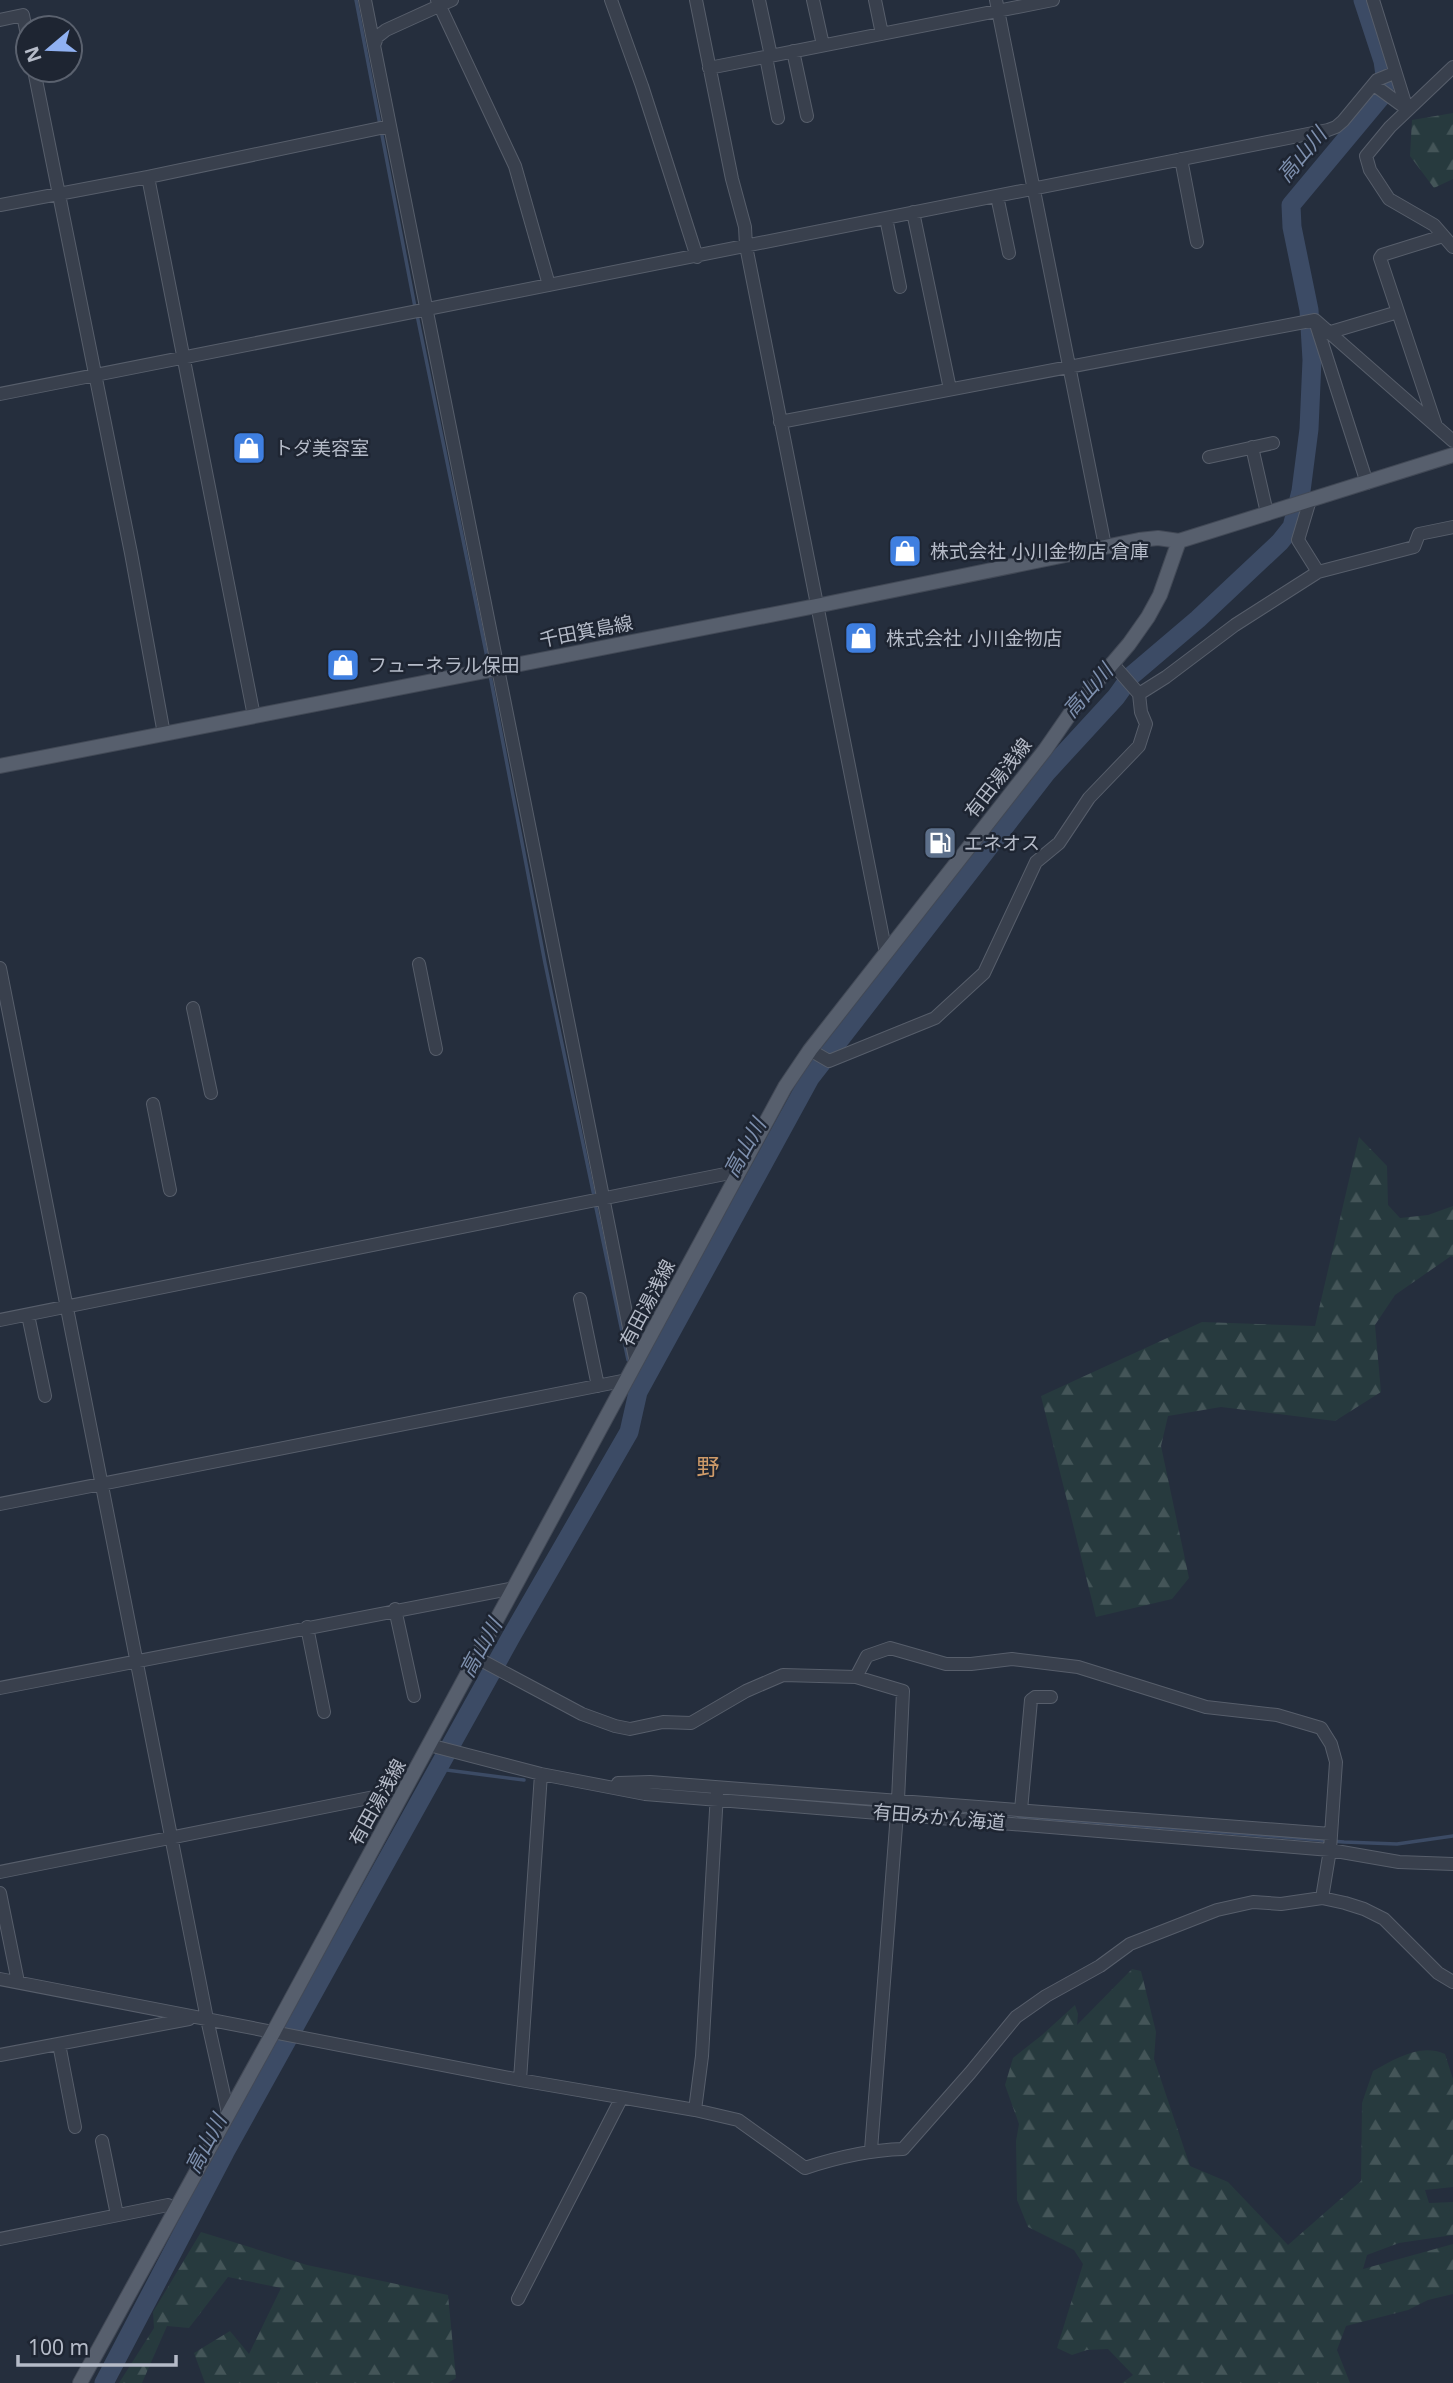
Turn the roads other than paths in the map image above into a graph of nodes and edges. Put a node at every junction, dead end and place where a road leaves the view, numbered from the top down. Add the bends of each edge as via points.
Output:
1 (365, 0) edge
2 (452, 0) edge
3 (611, 0) edge
4 (696, 0) edge
5 (759, 0) edge
6 (813, 0) edge
7 (875, 0) edge
8 (1053, 0) edge
9 (1373, 0) edge
10 (438, 3) edge
11 (997, 6) edge
12 (882, 34) junction
13 (375, 43) junction
14 (823, 46) junction
15 (793, 51) junction
16 (768, 56) junction
17 (1453, 67) edge
18 (709, 68) junction
19 (1394, 73) junction
20 (37, 84) edge
21 (1374, 85) junction
22 (1408, 109) junction
23 (807, 116) dead end
24 (778, 118) dead end
25 (390, 125) junction
26 (1181, 159) junction
27 (148, 177) junction
28 (1035, 188) junction
29 (59, 194) junction
30 (998, 196) junction
31 (0, 205) edge
32 (913, 212) junction
33 (886, 218) junction
34 (1443, 236) junction
35 (1197, 243) dead end
36 (746, 246) junction
37 (1453, 247) edge
38 (1009, 253) dead end
39 (696, 257) junction
40 (549, 285) junction
41 (900, 287) dead end
42 (425, 308) junction
43 (1398, 312) junction
44 (1324, 334) junction
45 (183, 358) junction
46 (1070, 365) junction
47 (95, 376) junction
48 (950, 389) junction
49 (0, 394) edge
50 (780, 422) junction
51 (1436, 427) junction
52 (1453, 441) edge
53 (1273, 443) dead end
54 (1252, 447) junction
55 (1453, 455) edge
56 (1209, 457) dead end
57 (1367, 482) junction
58 (1308, 501) junction
59 (1267, 513) junction
60 (1453, 527) edge
61 (1179, 541) junction
62 (1105, 547) junction
63 (1318, 572) junction
64 (816, 606) junction
65 (1112, 663) junction
66 (490, 669) junction
67 (1132, 686) junction
68 (254, 716) junction
69 (164, 734) junction
70 (0, 766) edge
71 (886, 953) junction
72 (419, 964) dead end
73 (0, 968) edge
74 (193, 1008) dead end
75 (436, 1049) dead end
76 (810, 1050) junction
77 (211, 1093) dead end
78 (153, 1104) dead end
79 (740, 1171) junction
80 (170, 1190) dead end
81 (603, 1200) junction
82 (580, 1299) dead end
83 (67, 1307) junction
84 (28, 1315) junction
85 (0, 1320) edge
86 (636, 1363) junction
87 (627, 1380) junction
88 (598, 1386) junction
89 (45, 1396) dead end
90 (102, 1484) junction
91 (0, 1504) edge
92 (514, 1587) junction
93 (395, 1609) junction
94 (307, 1627) junction
95 (477, 1658) junction
96 (137, 1661) junction
97 (856, 1677) junction
98 (0, 1688) edge
99 (414, 1696) dead end
100 (1051, 1697) dead end
101 (324, 1712) dead end
102 (434, 1746) junction
103 (541, 1774) junction
104 (404, 1791) junction
105 (717, 1794) junction
106 (897, 1807) junction
107 (1021, 1810) junction
108 (1331, 1834) junction
109 (171, 1837) junction
110 (1330, 1850) junction
111 (1453, 1864) edge
112 (0, 1872) edge
113 (0, 1893) edge
114 (1322, 1898) junction
115 (0, 1979) edge
116 (18, 1982) junction
117 (1453, 1982) edge
118 (202, 2018) junction
119 (279, 2032) junction
120 (59, 2044) junction
121 (0, 2055) edge
122 (520, 2080) junction
123 (621, 2099) junction
124 (695, 2110) junction
125 (228, 2113) junction
126 (75, 2127) dead end
127 (102, 2141) dead end
128 (871, 2150) junction
129 (176, 2209) junction
130 (117, 2216) junction
131 (0, 2239) edge
132 (518, 2299) dead end
133 (80, 2383) edge

1 - 13 street
2 - 10 street
3 - 39 street
4 - 18 street
5 - 16 street
6 - 14 street
7 - 12 street
8 - 11 street
9 - 19 street
10 - 13 street via 386,30
10 - 40 street via 515,166
11 - 12 street
11 - 28 street
12 - 14 street
13 - 25 street
14 - 15 street
15 - 16 street
15 - 23 street
16 - 18 street
16 - 24 street
17 - 22 street
18 - 36 street
19 - 21 street
19 - 22 street
20 - 29 street
21 - 22 street
21 - 26 street via 1336,127
22 - 34 street via 1369,151 1367,162 1389,199 1434,225
25 - 27 street
25 - 42 street
26 - 28 street
26 - 35 street
27 - 29 street
27 - 45 street
28 - 30 street
28 - 46 street
29 - 31 street
29 - 47 street
30 - 32 street
30 - 38 street
32 - 33 street
32 - 48 street
33 - 36 street
33 - 41 street
34 - 37 street
34 - 43 street via 1380,258
36 - 39 street
36 - 50 street
39 - 40 street
40 - 42 street
42 - 45 street
42 - 66 street
43 - 44 street
43 - 51 street
44 - 46 street via 1315,320
44 - 51 street
44 - 57 street
45 - 47 street
45 - 68 street
46 - 48 street
46 - 62 street
47 - 49 street
47 - 69 street
48 - 50 street
50 - 64 street
51 - 52 street
53 - 54 street
54 - 56 street
54 - 59 street
55 - 57 main road
57 - 58 main road
58 - 59 main road
58 - 63 street via 1298,540
59 - 61 main road
60 - 63 street via 1419,534 1414,547
61 - 62 main road, 千田箕島線 via 1150,538
61 - 65 main road, 有田湯浅線 via 1148,617
62 - 64 main road, 千田箕島線
63 - 67 street via 1235,625 1166,677
64 - 66 main road, 千田箕島線
64 - 71 street
65 - 67 street
65 - 71 main road, 有田湯浅線
66 - 68 main road, 千田箕島線
66 - 81 street
67 - 76 street via 1146,724 1139,746 1089,798 1059,843 1037,862 984,973 941,1014 923,1023 829,1061
68 - 69 main road, 千田箕島線
69 - 70 main road, 千田箕島線
71 - 76 main road, 有田湯浅線
72 - 75 street
73 - 83 street
74 - 77 street
76 - 79 main road, 有田湯浅線
78 - 80 street
79 - 81 street
79 - 86 main road, 有田湯浅線
81 - 83 street
81 - 86 street
82 - 88 street
83 - 84 street
83 - 90 street
84 - 85 street
84 - 89 street
86 - 87 main road, 有田湯浅線
87 - 88 street
87 - 92 main road, 有田湯浅線
88 - 90 street
90 - 91 street
90 - 96 street
92 - 93 street
92 - 95 main road, 有田湯浅線
93 - 94 street
93 - 99 street
94 - 96 street
94 - 101 street
95 - 97 street via 582,1714 630,1729 663,1722 691,1723 783,1675
95 - 102 main road, 有田湯浅線
96 - 98 street
96 - 109 street
97 - 106 street via 903,1691
97 - 108 street via 867,1656 890,1648 946,1664 1012,1659 1078,1667 1206,1707 1277,1715 1321,1728 1336,1762
100 - 107 street via 1031,1700
102 - 103 street, 有田みかん海道
102 - 104 main road, 有田湯浅線
103 - 105 street, 有田みかん海道 via 645,1794
103 - 122 street
104 - 109 street
104 - 119 main road, 有田湯浅線
105 - 106 street, 有田みかん海道
105 - 124 street
106 - 107 street
106 - 110 street, 有田みかん海道
106 - 128 street
107 - 108 street
108 - 110 street
109 - 112 street
109 - 118 street
110 - 111 street, 有田みかん海道 via 1399,1862
110 - 114 street
113 - 116 street
114 - 117 street via 1384,1919
114 - 128 street via 1232,1906 1130,1944 1016,2017 903,2149
115 - 116 street
116 - 118 street
118 - 119 street
118 - 120 street
118 - 125 street
119 - 122 street
119 - 125 main road, 有田湯浅線
120 - 121 street
120 - 126 street
122 - 123 street
123 - 124 street
123 - 132 street
124 - 128 street via 738,2120 805,2168
125 - 129 main road, 有田湯浅線
127 - 130 street
129 - 130 street via 168,2206
129 - 133 main road, 有田湯浅線
130 - 131 street

